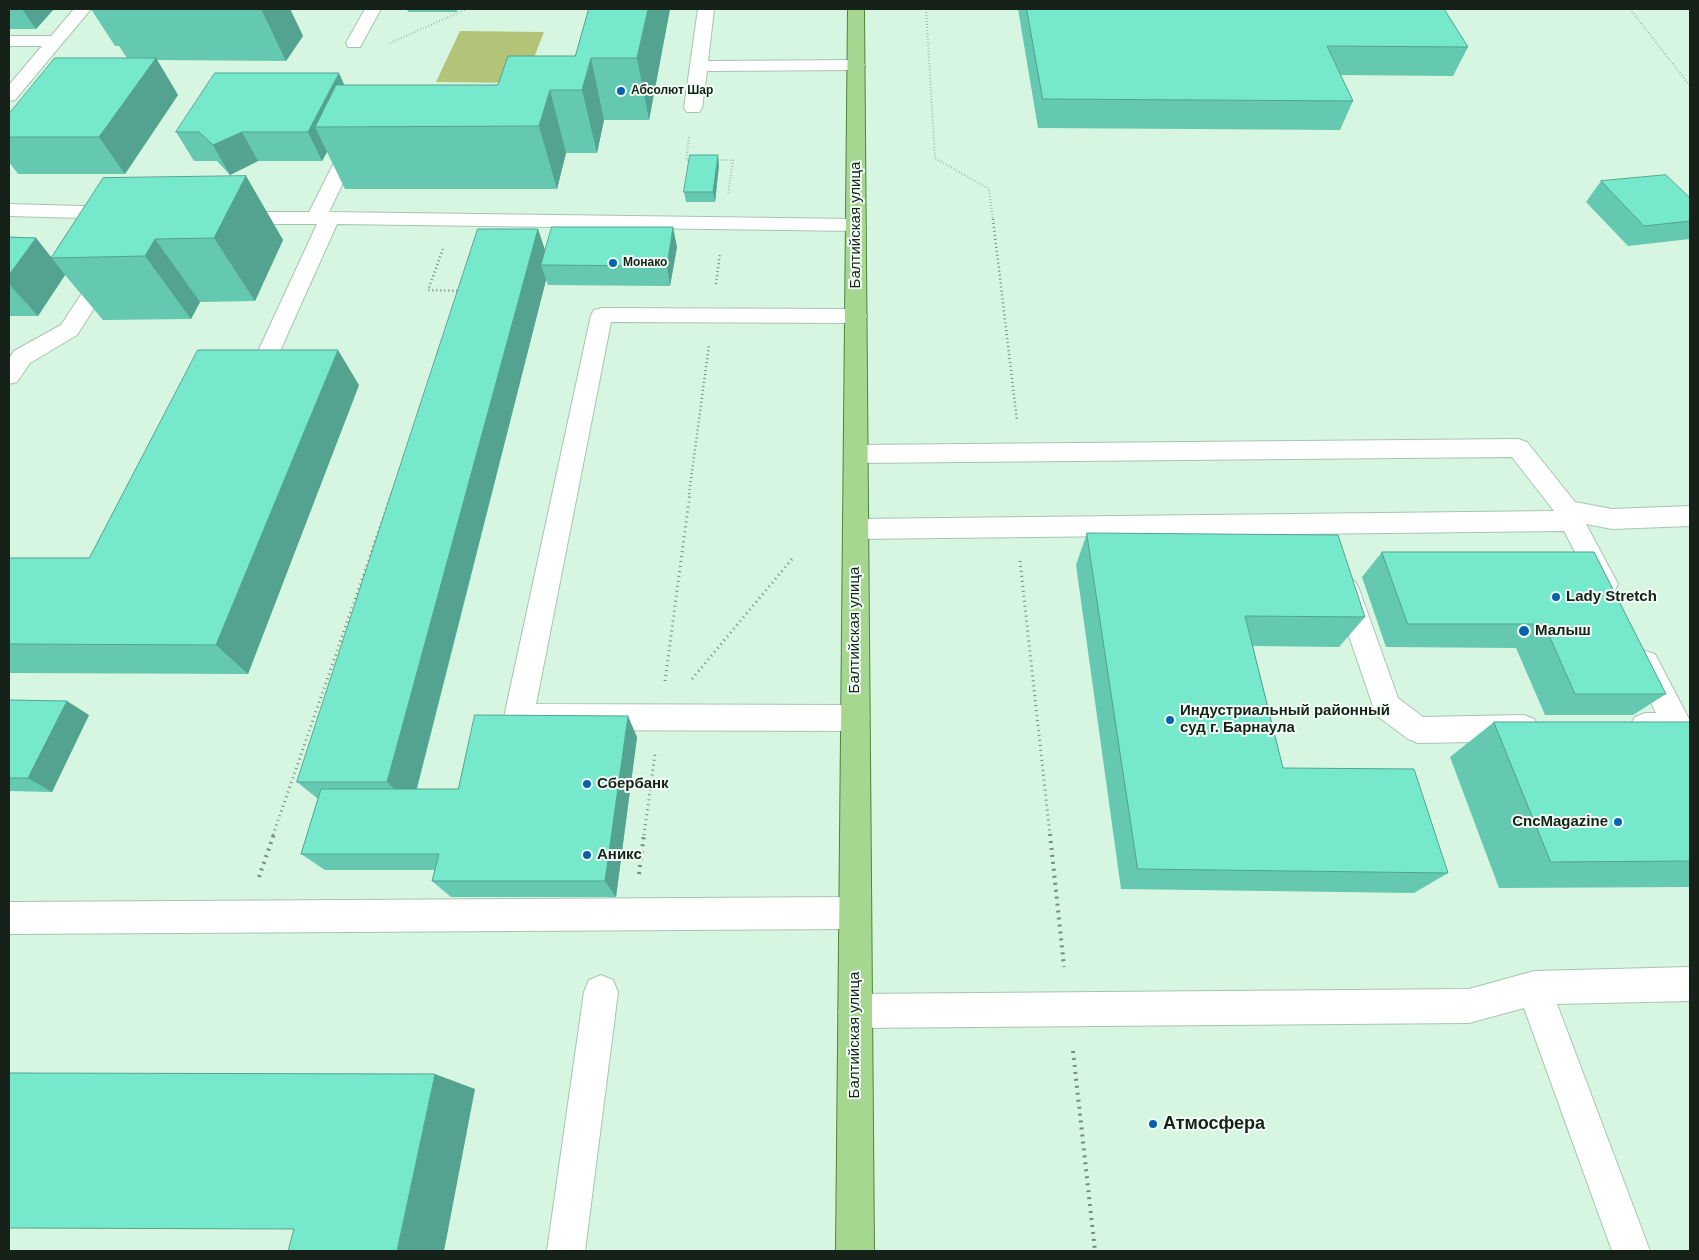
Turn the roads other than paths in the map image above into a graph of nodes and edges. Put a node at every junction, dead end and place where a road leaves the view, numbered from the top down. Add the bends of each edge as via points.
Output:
1 (83, 9) edge
2 (373, 9) edge
3 (706, 9) edge
4 (856, 9) edge
5 (9, 41) edge
6 (56, 41) junction
7 (354, 43) dead end
8 (856, 65) junction
9 (699, 66) junction
10 (9, 96) edge
11 (693, 108) road end
12 (360, 127) edge
13 (9, 210) edge
14 (208, 218) edge
15 (323, 218) junction
16 (139, 219) edge
17 (856, 225) junction
18 (119, 250) edge
19 (856, 316) junction
20 (265, 360) edge
21 (9, 376) edge
22 (856, 454) junction
23 (1570, 516) junction
24 (1690, 516) edge
25 (1324, 525) junction
26 (856, 529) junction
27 (1616, 607) edge
28 (1634, 641) edge
29 (855, 718) junction
30 (1618, 727) edge
31 (1548, 728) edge
32 (855, 913) junction
33 (9, 918) edge
34 (1690, 984) edge
35 (1534, 988) junction
36 (601, 992) dead end
37 (855, 1010) junction
38 (566, 1251) edge
39 (855, 1251) edge
40 (1631, 1251) edge

1 - 6 lane
2 - 7 lane
3 - 9 lane
4 - 8 main road, Балтийская улица
5 - 6 lane
6 - 10 lane
8 - 9 lane
8 - 17 main road, Балтийская улица
9 - 11 lane
12 - 15 lane
13 - 16 lane via 112,211
14 - 15 lane
15 - 17 lane
15 - 20 lane
17 - 19 main road, Балтийская улица
18 - 21 lane via 69,330 22,357
19 - 22 main road, Балтийская улица
19 - 29 lane via 602,315 519,717
22 - 23 lane via 1518,448
22 - 26 main road, Балтийская улица
23 - 24 lane via 1612,519
23 - 25 lane
23 - 27 lane
25 - 26 lane
25 - 31 lane via 1386,706 1418,730
26 - 29 main road, Балтийская улица
28 - 30 lane via 1678,726
29 - 32 main road, Балтийская улица
32 - 33 lane
32 - 37 main road, Балтийская улица
34 - 35 lane
35 - 37 lane via 1469,1006
35 - 40 lane
36 - 38 lane
37 - 39 main road, Балтийская улица

